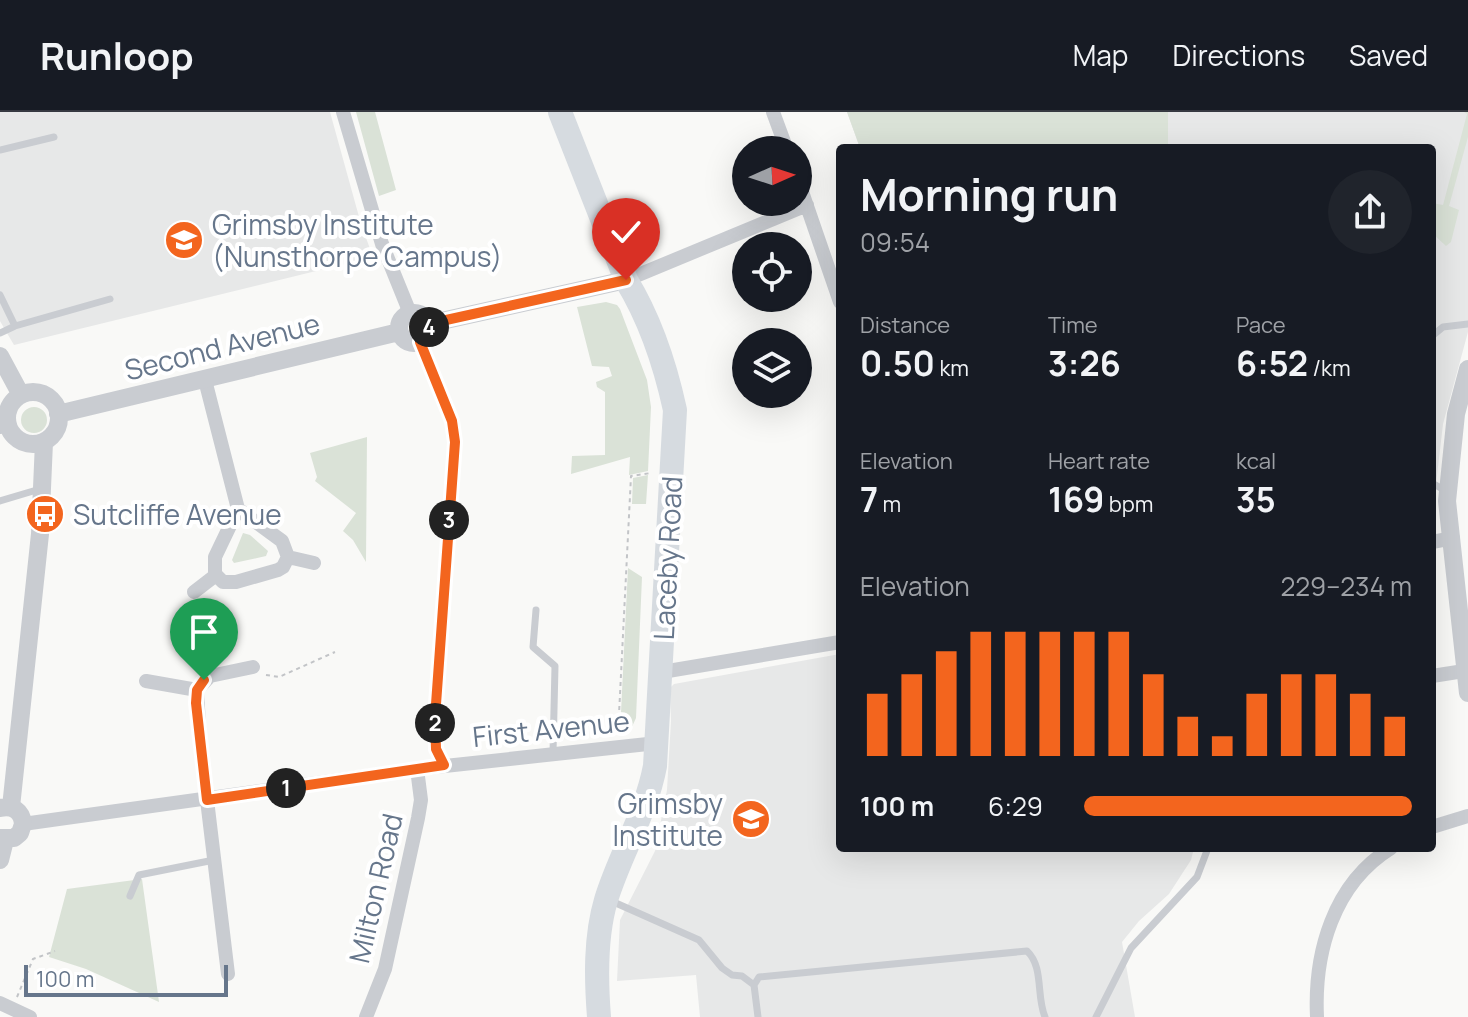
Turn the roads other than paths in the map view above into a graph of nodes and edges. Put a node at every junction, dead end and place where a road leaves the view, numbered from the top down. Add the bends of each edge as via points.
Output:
1 (343, 112) edge
2 (560, 112) edge
3 (773, 112) edge
4 (782, 136) edge
5 (54, 137) dead end
6 (0, 150) edge
7 (780, 216) edge
8 (811, 216) edge
9 (626, 280) junction
10 (836, 290) edge
11 (0, 295) edge
12 (110, 299) dead end
13 (410, 313) junction
14 (428, 324) junction
15 (1468, 324) edge
16 (15, 326) junction
17 (399, 332) junction
18 (0, 333) edge
19 (1436, 333) edge
20 (420, 342) junction
21 (0, 356) edge
22 (1468, 369) edge
23 (205, 380) junction
24 (21, 395) junction
25 (58, 414) junction
26 (4, 426) edge
27 (44, 442) junction
28 (1440, 488) edge
29 (41, 489) junction
30 (0, 501) edge
31 (238, 509) junction
32 (1453, 538) junction
33 (1436, 541) edge
34 (288, 557) junction
35 (314, 563) dead end
36 (216, 575) junction
37 (194, 592) dead end
38 (536, 610) dead end
39 (836, 643) edge
40 (253, 667) road end
41 (1464, 671) junction
42 (662, 672) junction
43 (1436, 675) edge
44 (146, 681) dead end
45 (197, 690) junction
46 (1468, 693) edge
47 (657, 743) junction
48 (553, 755) junction
49 (444, 765) junction
50 (417, 769) junction
51 (207, 800) junction
52 (5, 808) edge
53 (1468, 816) edge
54 (23, 824) junction
55 (1436, 826) edge
56 (2, 839) edge
57 (1206, 852) edge
58 (1384, 852) edge
59 (0, 860) edge
60 (214, 860) junction
61 (130, 896) dead end
62 (607, 899) junction
63 (228, 974) dead end
64 (754, 985) junction
65 (6, 1006) edge
66 (30, 1017) edge
67 (366, 1017) edge
68 (599, 1017) edge
69 (758, 1017) edge
70 (1045, 1017) edge
71 (1096, 1017) edge
72 (1315, 1017) edge

1 - 13 street via 382,244
2 - 9 highway, Laceby Road
3 - 4 street
5 - 6 lane
7 - 9 street
8 - 10 street
9 - 14 street
9 - 42 highway, Laceby Road via 668,377 675,410
11 - 16 lane
12 - 16 lane
13 - 14 street via 421,314
13 - 17 street via 400,321
14 - 20 street via 428,334
15 - 19 lane
16 - 18 lane
17 - 20 street via 409,342
17 - 23 street, Second Avenue
20 - 49 street via 452,421 455,442 435,718 436,749
21 - 24 street
22 - 28 street
23 - 25 street, Second Avenue
23 - 31 street
24 - 25 street via 47,396
24 - 26 street via 9,407
25 - 27 street via 55,431
26 - 27 street via 21,441
27 - 29 street
28 - 32 street
29 - 30 lane
29 - 52 street via 40,534
31 - 34 street via 282,541
31 - 36 street via 215,557
32 - 33 street
32 - 41 street
34 - 35 street
34 - 36 street via 278,570 247,579 223,582
36 - 37 street
38 - 48 lane via 533,647 555,666
39 - 42 street
40 - 45 street via 210,676
41 - 43 street
41 - 46 street
42 - 47 highway, Laceby Road
44 - 45 street
45 - 51 street
47 - 48 street, First Avenue
47 - 62 highway, Laceby Road via 646,803
48 - 49 street, First Avenue
49 - 50 street, First Avenue
50 - 51 street, First Avenue
50 - 67 street, Milton Road via 418,818 385,969
51 - 54 street, First Avenue
51 - 60 street
52 - 54 street via 21,815
53 - 55 street
54 - 56 street via 19,835
56 - 59 street
57 - 71 lane via 1197,877 1131,948
58 - 72 street via 1355,880 1336,909 1323,941
60 - 61 lane via 139,875
60 - 63 street
62 - 64 lane via 699,940 722,968
62 - 68 highway, Laceby Road via 598,954
64 - 69 lane
64 - 70 lane via 759,977 1027,951 1035,959
65 - 66 street

